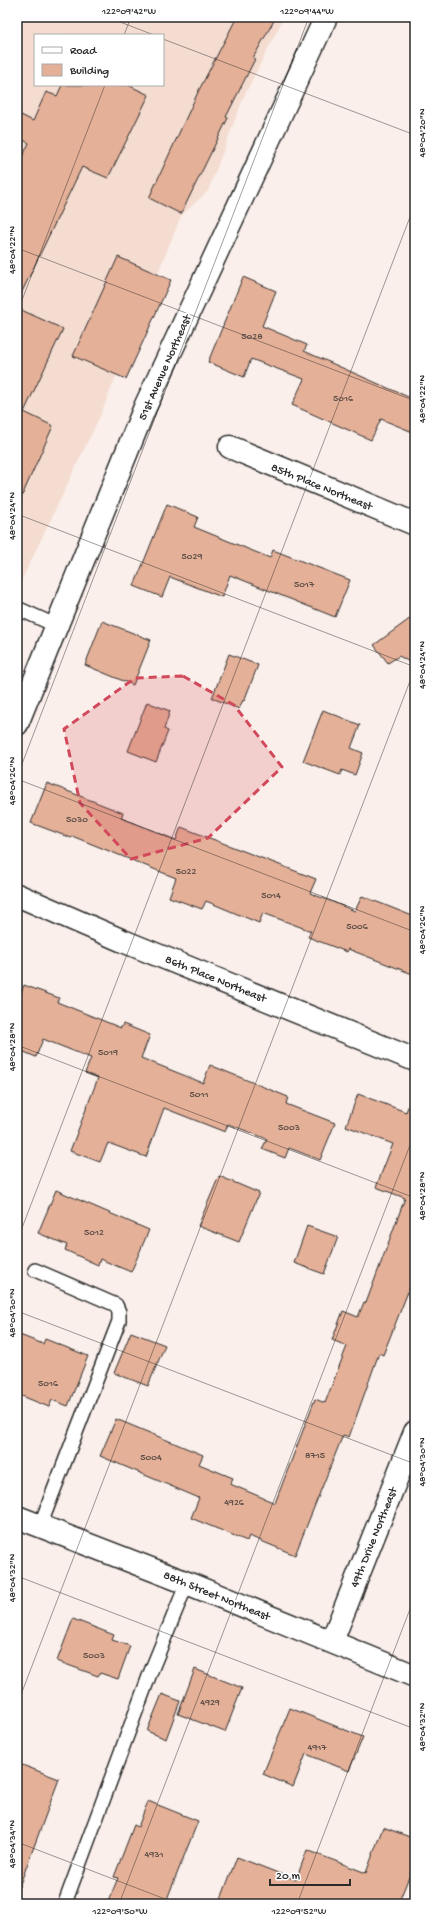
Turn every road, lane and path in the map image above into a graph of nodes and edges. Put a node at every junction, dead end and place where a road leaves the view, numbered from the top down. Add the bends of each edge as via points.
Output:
1 (326, 17) edge
2 (230, 447) dead end
3 (415, 524) edge
4 (17, 608) edge
5 (57, 626) junction
6 (17, 724) edge
7 (17, 895) edge
8 (415, 1060) edge
9 (35, 1270) dead end
10 (415, 1432) edge
11 (17, 1517) edge
12 (40, 1526) junction
13 (187, 1583) junction
14 (332, 1641) junction
15 (415, 1676) edge
16 (65, 1903) edge

1 - 5 street, 51st Avenue Northeast via 145,407
2 - 3 street, 85th Place Northeast
4 - 5 lane
5 - 6 street, 51st Avenue Northeast
7 - 8 street, 86th Place Northeast
9 - 12 lane via 116,1305 120,1322
10 - 14 street, 49th Drive Northeast
11 - 12 street, 88th Street Northeast
12 - 13 street, 88th Street Northeast
13 - 14 street, 88th Street Northeast
13 - 16 lane via 151,1671
14 - 15 street, 88th Street Northeast

